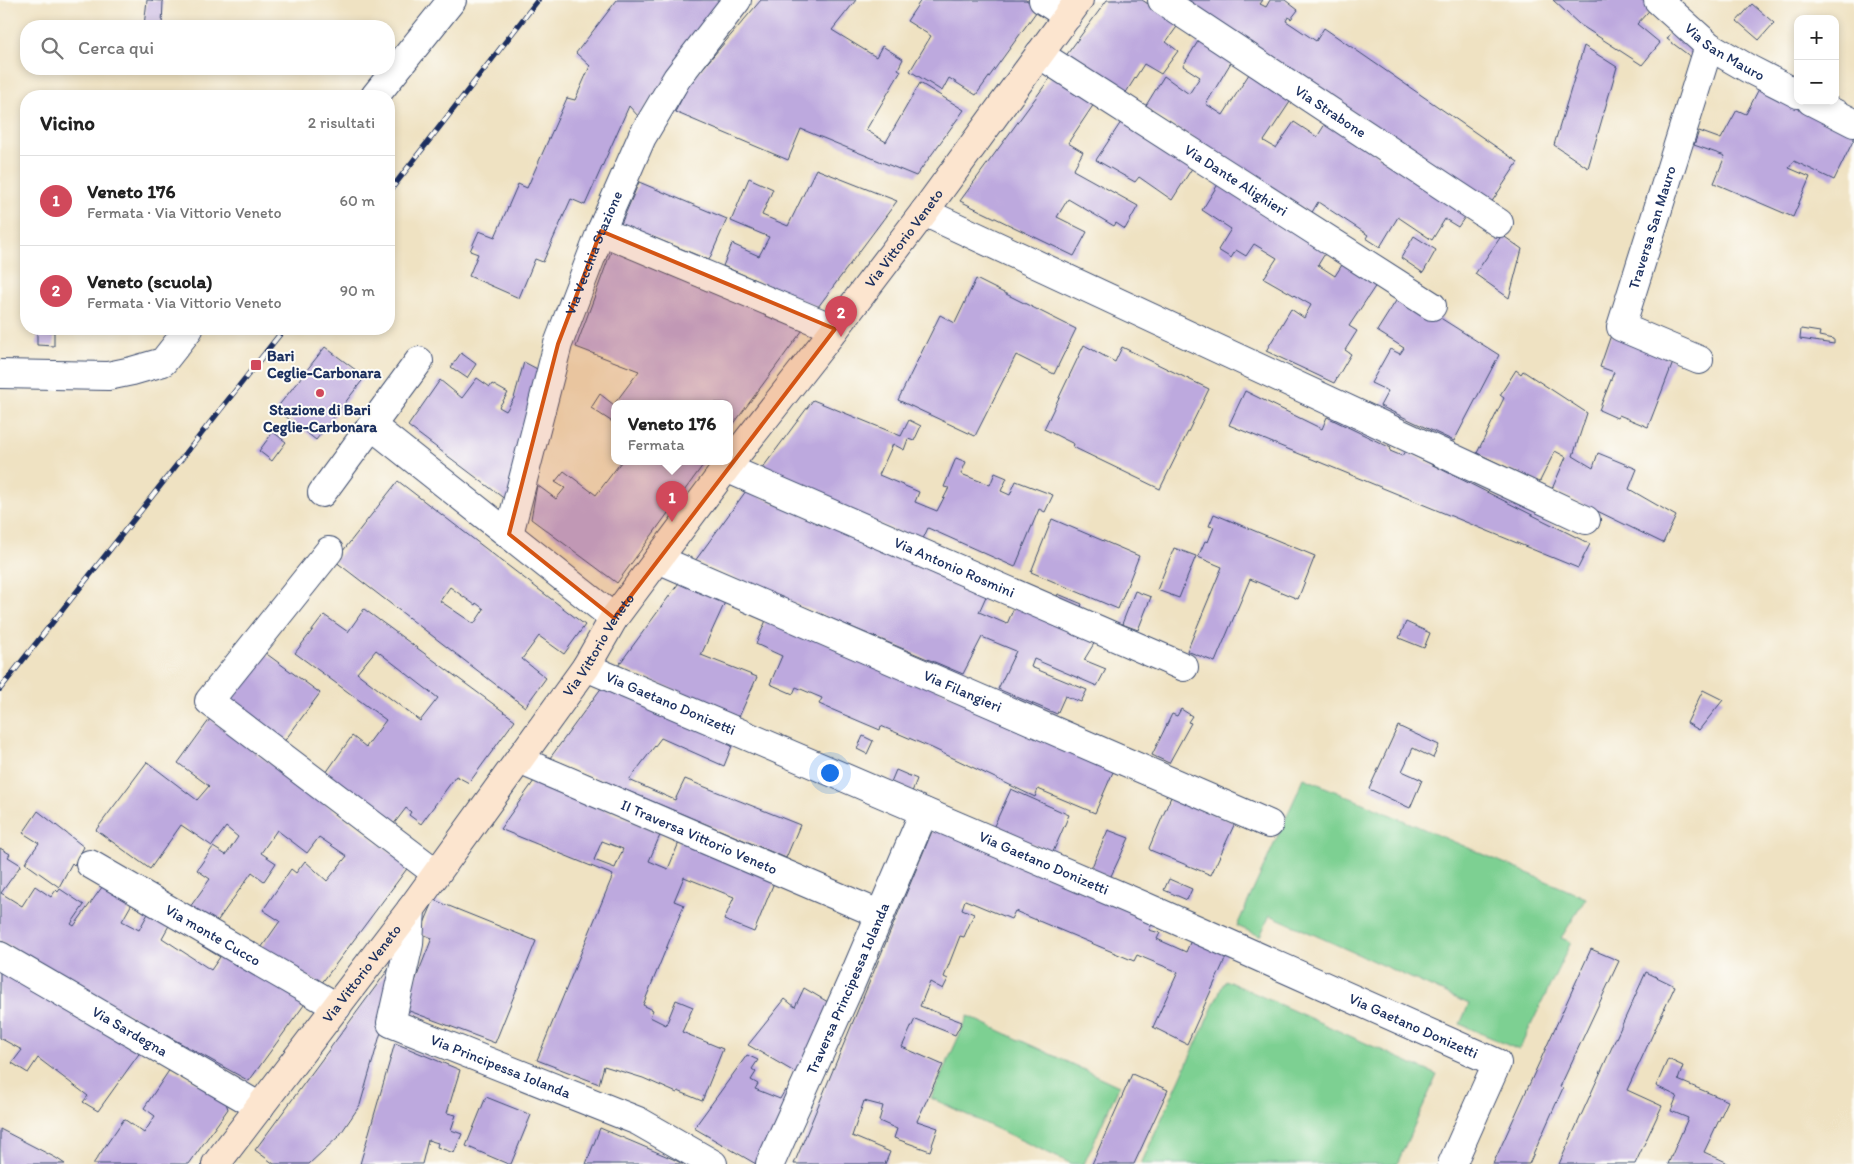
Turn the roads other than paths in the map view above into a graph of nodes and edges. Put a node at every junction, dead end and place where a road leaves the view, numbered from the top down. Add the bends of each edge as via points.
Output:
1 (452, 0) edge
2 (737, 0) edge
3 (1043, 0) edge
4 (1162, 0) edge
5 (1658, 0) edge
6 (1073, 8) edge
7 (1709, 46) junction
8 (1039, 54) junction
9 (395, 71) edge
10 (392, 75) edge
11 (380, 90) edge
12 (1794, 92) edge
13 (1819, 105) edge
14 (1854, 123) edge
15 (924, 212) junction
16 (1499, 223) dead end
17 (601, 231) junction
18 (1432, 306) dead end
19 (835, 329) junction
20 (184, 335) edge
21 (1700, 360) dead end
22 (419, 361) dead end
23 (0, 374) edge
24 (372, 426) junction
25 (733, 459) edge
26 (728, 465) edge
27 (726, 468) junction
28 (322, 493) dead end
29 (1586, 520) dead end
30 (509, 534) junction
31 (329, 550) dead end
32 (658, 558) junction
33 (614, 618) junction
34 (586, 667) junction
35 (1184, 667) dead end
36 (519, 760) junction
37 (924, 812) junction
38 (1269, 824) dead end
39 (90, 864) dead end
40 (436, 873) junction
41 (411, 909) junction
42 (880, 914) junction
43 (0, 956) edge
44 (337, 1007) junction
45 (260, 1107) junction
46 (216, 1164) edge
47 (713, 1164) edge
48 (770, 1164) edge
49 (1452, 1164) edge

1 - 9 street
2 - 17 street, Via Vecchia Stazione via 677,78 642,137
3 - 6 street
4 - 16 street, Via Strabone
5 - 7 street, Via San Mauro
6 - 8 street, Via Vittorio Veneto
7 - 12 street, Via San Mauro
7 - 21 street, Traversa San Mauro via 1620,327
8 - 15 street, Via Vittorio Veneto
8 - 18 street, Via Dante Alighieri
10 - 11 street
13 - 14 street
15 - 19 street, Via Vittorio Veneto
15 - 29 street
17 - 19 street
17 - 30 street, Via Vecchia Stazione via 558,344
19 - 25 street, Via Vittorio Veneto
20 - 23 street via 163,362 132,371 108,376
22 - 24 street
24 - 28 street
24 - 30 street
26 - 27 street, Via Vittorio Veneto
27 - 32 street, Via Vittorio Veneto
27 - 35 street, Via Antonio Rosmini
30 - 33 street
31 - 40 street via 209,701
32 - 33 street, Via Vittorio Veneto
32 - 38 street, Via Filangieri
33 - 34 street, Via Vittorio Veneto
34 - 36 street, Via Vittorio Veneto
34 - 37 street, Via Gaetano Donizetti
36 - 40 street, Via Vittorio Veneto
36 - 42 street, II Traversa Vittorio Veneto
37 - 42 street, Traversa Principessa Iolanda
37 - 49 street, Via Gaetano Donizetti via 1497,1063
39 - 44 street, Via monte Cucco
40 - 41 street, Via Vittorio Veneto
41 - 44 street, Via Vittorio Veneto
41 - 47 street, Via Principessa Iolanda via 409,944 391,1023 638,1121
42 - 48 street, Traversa Principessa Iolanda
43 - 45 street, Via Sardegna
44 - 45 street, Via Vittorio Veneto
45 - 46 street, Via Vittorio Veneto

